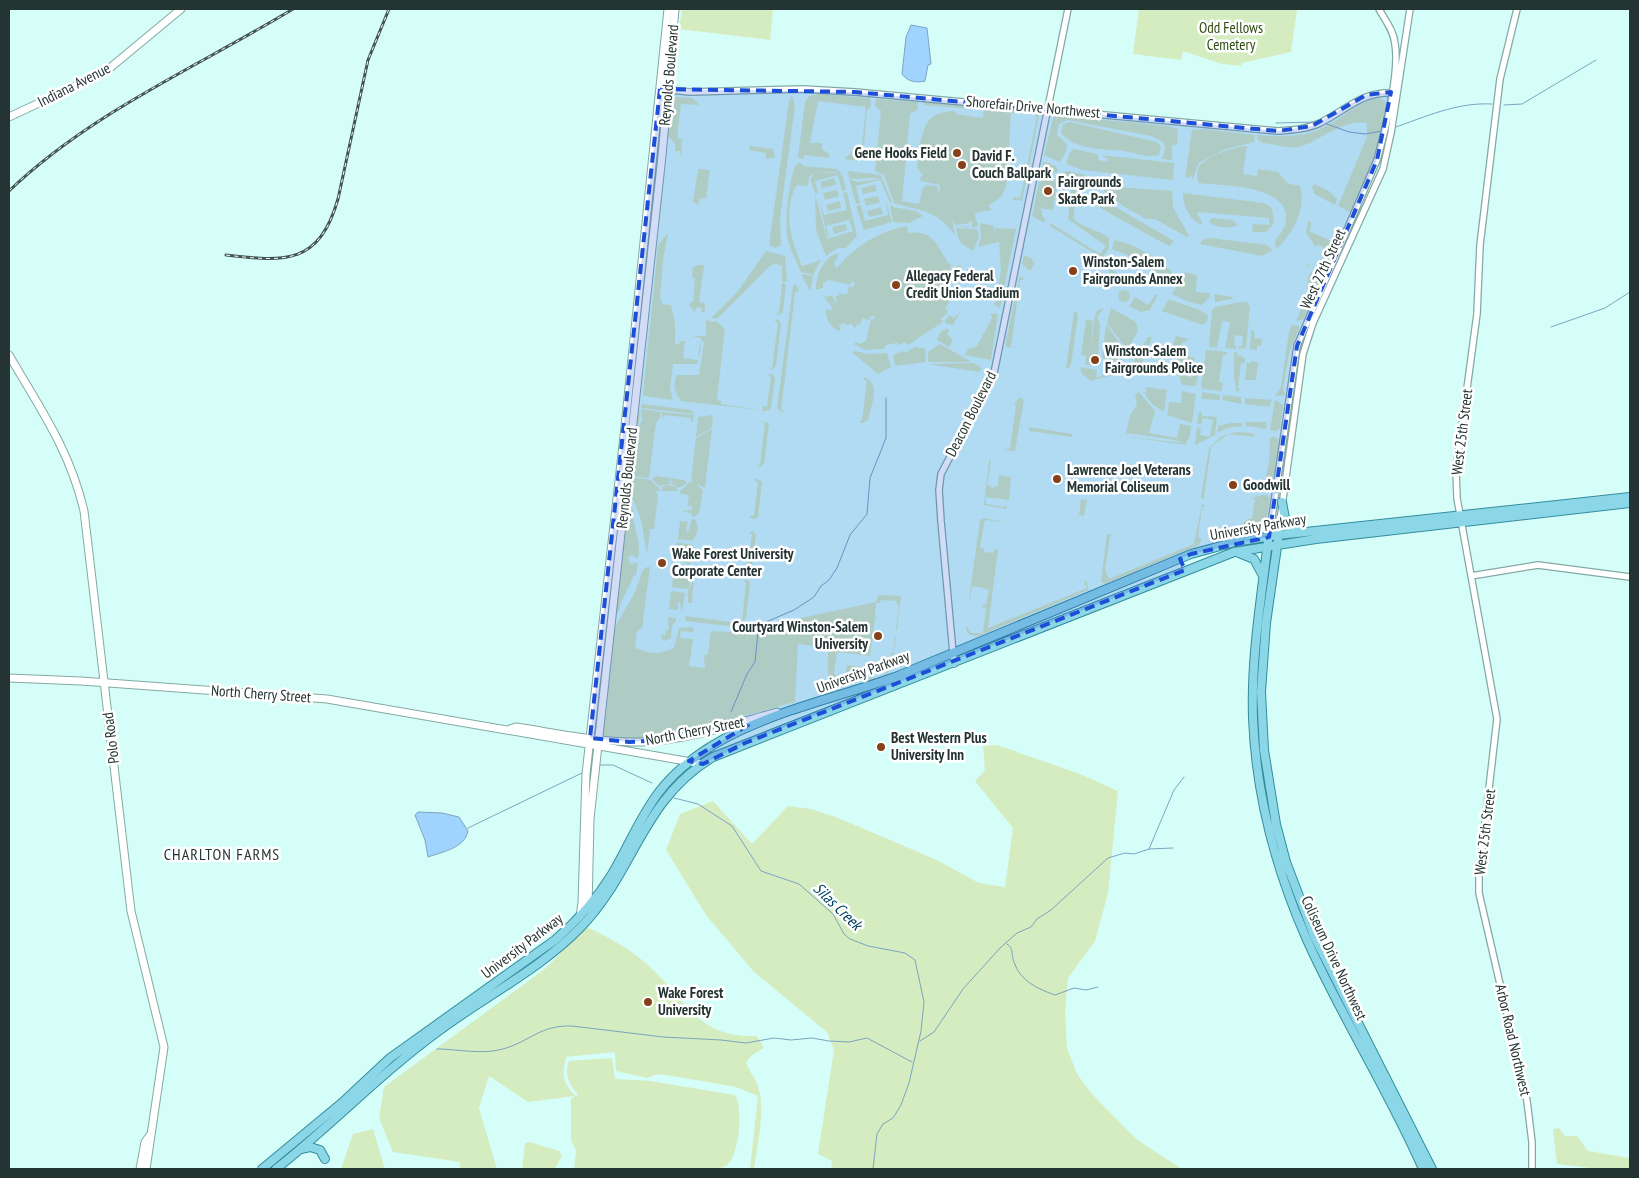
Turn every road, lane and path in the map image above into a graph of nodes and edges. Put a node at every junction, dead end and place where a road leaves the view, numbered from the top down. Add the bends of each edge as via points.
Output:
1 (181, 9) edge
2 (668, 9) edge
3 (675, 9) edge
4 (1068, 9) edge
5 (1379, 9) edge
6 (1410, 9) edge
7 (1517, 9) edge
8 (664, 89) junction
9 (1394, 92) junction
10 (1047, 108) junction
11 (9, 117) edge
12 (9, 355) edge
13 (1630, 497) edge
14 (1282, 502) junction
15 (1630, 503) edge
16 (1460, 515) junction
17 (1462, 524) junction
18 (1309, 532) junction
19 (1278, 535) junction
20 (1269, 537) junction
21 (1278, 545) junction
22 (1268, 546) junction
23 (1234, 552) junction
24 (1180, 559) junction
25 (1184, 570) junction
26 (1471, 576) junction
27 (1630, 577) edge
28 (1262, 580) junction
29 (1260, 599) junction
30 (1270, 602) junction
31 (1070, 604) junction
32 (1074, 615) junction
33 (953, 651) junction
34 (954, 664) junction
35 (9, 678) edge
36 (104, 683) junction
37 (790, 710) junction
38 (589, 741) junction
39 (598, 743) junction
40 (689, 761) junction
41 (703, 764) junction
42 (588, 908) junction
43 (1483, 913) joint
44 (579, 918) junction
45 (567, 940) junction
46 (332, 1112) junction
47 (318, 1134) junction
48 (150, 1135) junction
49 (300, 1150) junction
50 (285, 1152) junction
51 (325, 1159) dead end
52 (140, 1169) edge
53 (146, 1169) edge
54 (256, 1169) edge
55 (262, 1169) edge
56 (276, 1169) edge
57 (1423, 1169) edge
58 (1432, 1169) edge
59 (1532, 1169) edge

1 - 11 main road, Indiana Avenue via 105,72
2 - 8 main road, Reynolds Boulevard
3 - 8 main road, Reynolds Boulevard
4 - 10 street, Deacon Boulevard
5 - 9 street via 1395,44
6 - 9 street, West 27th Street
7 - 16 street, West 25th Street via 1500,79 1481,233 1477,314 1456,470
8 - 10 street, Shorefair Drive Northwest via 690,92 803,89
8 - 38 main road, Reynolds Boulevard
8 - 39 main road, Reynolds Boulevard
9 - 10 street, Shorefair Drive Northwest via 1366,95 1319,123 1278,131
9 - 14 street, West 27th Street via 1383,168 1317,315 1303,354
9 - 20 street, West 27th Street via 1377,160 1297,346
10 - 33 street, Deacon Boulevard via 994,373 941,474 940,513
12 - 36 main road, Polo Road via 63,446 78,488 84,514
13 - 16 main road, University Parkway
14 - 18 main road via 1286,524 1292,529
14 - 19 street, West 27th Street
15 - 17 main road, University Parkway
16 - 17 street, West 25th Street
16 - 18 main road, University Parkway
17 - 21 main road, University Parkway
17 - 26 street, West 25th Street
18 - 19 main road, University Parkway
19 - 20 main road, University Parkway
19 - 21 main road, West 27th Street
20 - 22 main road, Coliseum Drive Northwest
20 - 24 main road, University Parkway via 1235,542
21 - 22 main road, University Parkway
21 - 30 main road, Coliseum Drive Northwest
22 - 23 main road, University Parkway
22 - 28 main road, Coliseum Drive Northwest
23 - 25 main road, University Parkway
23 - 28 main road via 1254,559 1262,571
24 - 25 main road
24 - 31 main road, University Parkway
25 - 32 main road, University Parkway
26 - 27 street via 1538,565
26 - 43 street, West 25th Street via 1497,719 1479,875
28 - 29 main road, Coliseum Drive Northwest
29 - 30 main road
29 - 57 main road, Coliseum Drive Northwest via 1254,658 1254,727 1266,815 1278,865 1308,942
30 - 58 main road, Coliseum Drive Northwest via 1262,671 1261,718 1267,779 1284,854 1315,938
31 - 32 main road
31 - 33 main road, University Parkway
32 - 34 main road, University Parkway
33 - 34 street, Deacon Boulevard
33 - 37 main road, University Parkway via 869,686
34 - 41 main road, University Parkway via 745,743
35 - 36 main road, North Cherry Street
36 - 38 main road, North Cherry Street via 327,699 516,732
36 - 48 main road, Polo Road via 131,911 163,1038 163,1062
37 - 39 main road, North Cherry Street via 663,740
37 - 40 main road, University Parkway via 742,731
38 - 39 main road, North Cherry Street
38 - 44 main road, Reynolds Boulevard
39 - 40 main road, North Cherry Street
39 - 42 main road, Reynolds Boulevard via 590,819
40 - 41 main road, North Cherry Street
40 - 42 main road, University Parkway via 655,797 611,875
41 - 45 main road, University Parkway via 663,800 605,898
42 - 44 main road, University Parkway
42 - 45 main road, Reynolds Boulevard via 587,915
43 - 59 street, Arbor Road Northwest via 1527,1101
44 - 46 main road, University Parkway via 555,940 390,1058
45 - 47 main road, University Parkway via 440,1030
46 - 47 main road
46 - 50 main road, University Parkway
47 - 49 main road, University Parkway
48 - 52 main road, Polo Road via 145,1142
48 - 53 main road, Polo Road
49 - 51 main road via 315,1148
49 - 56 main road, University Parkway
50 - 54 main road
50 - 55 main road, University Parkway

